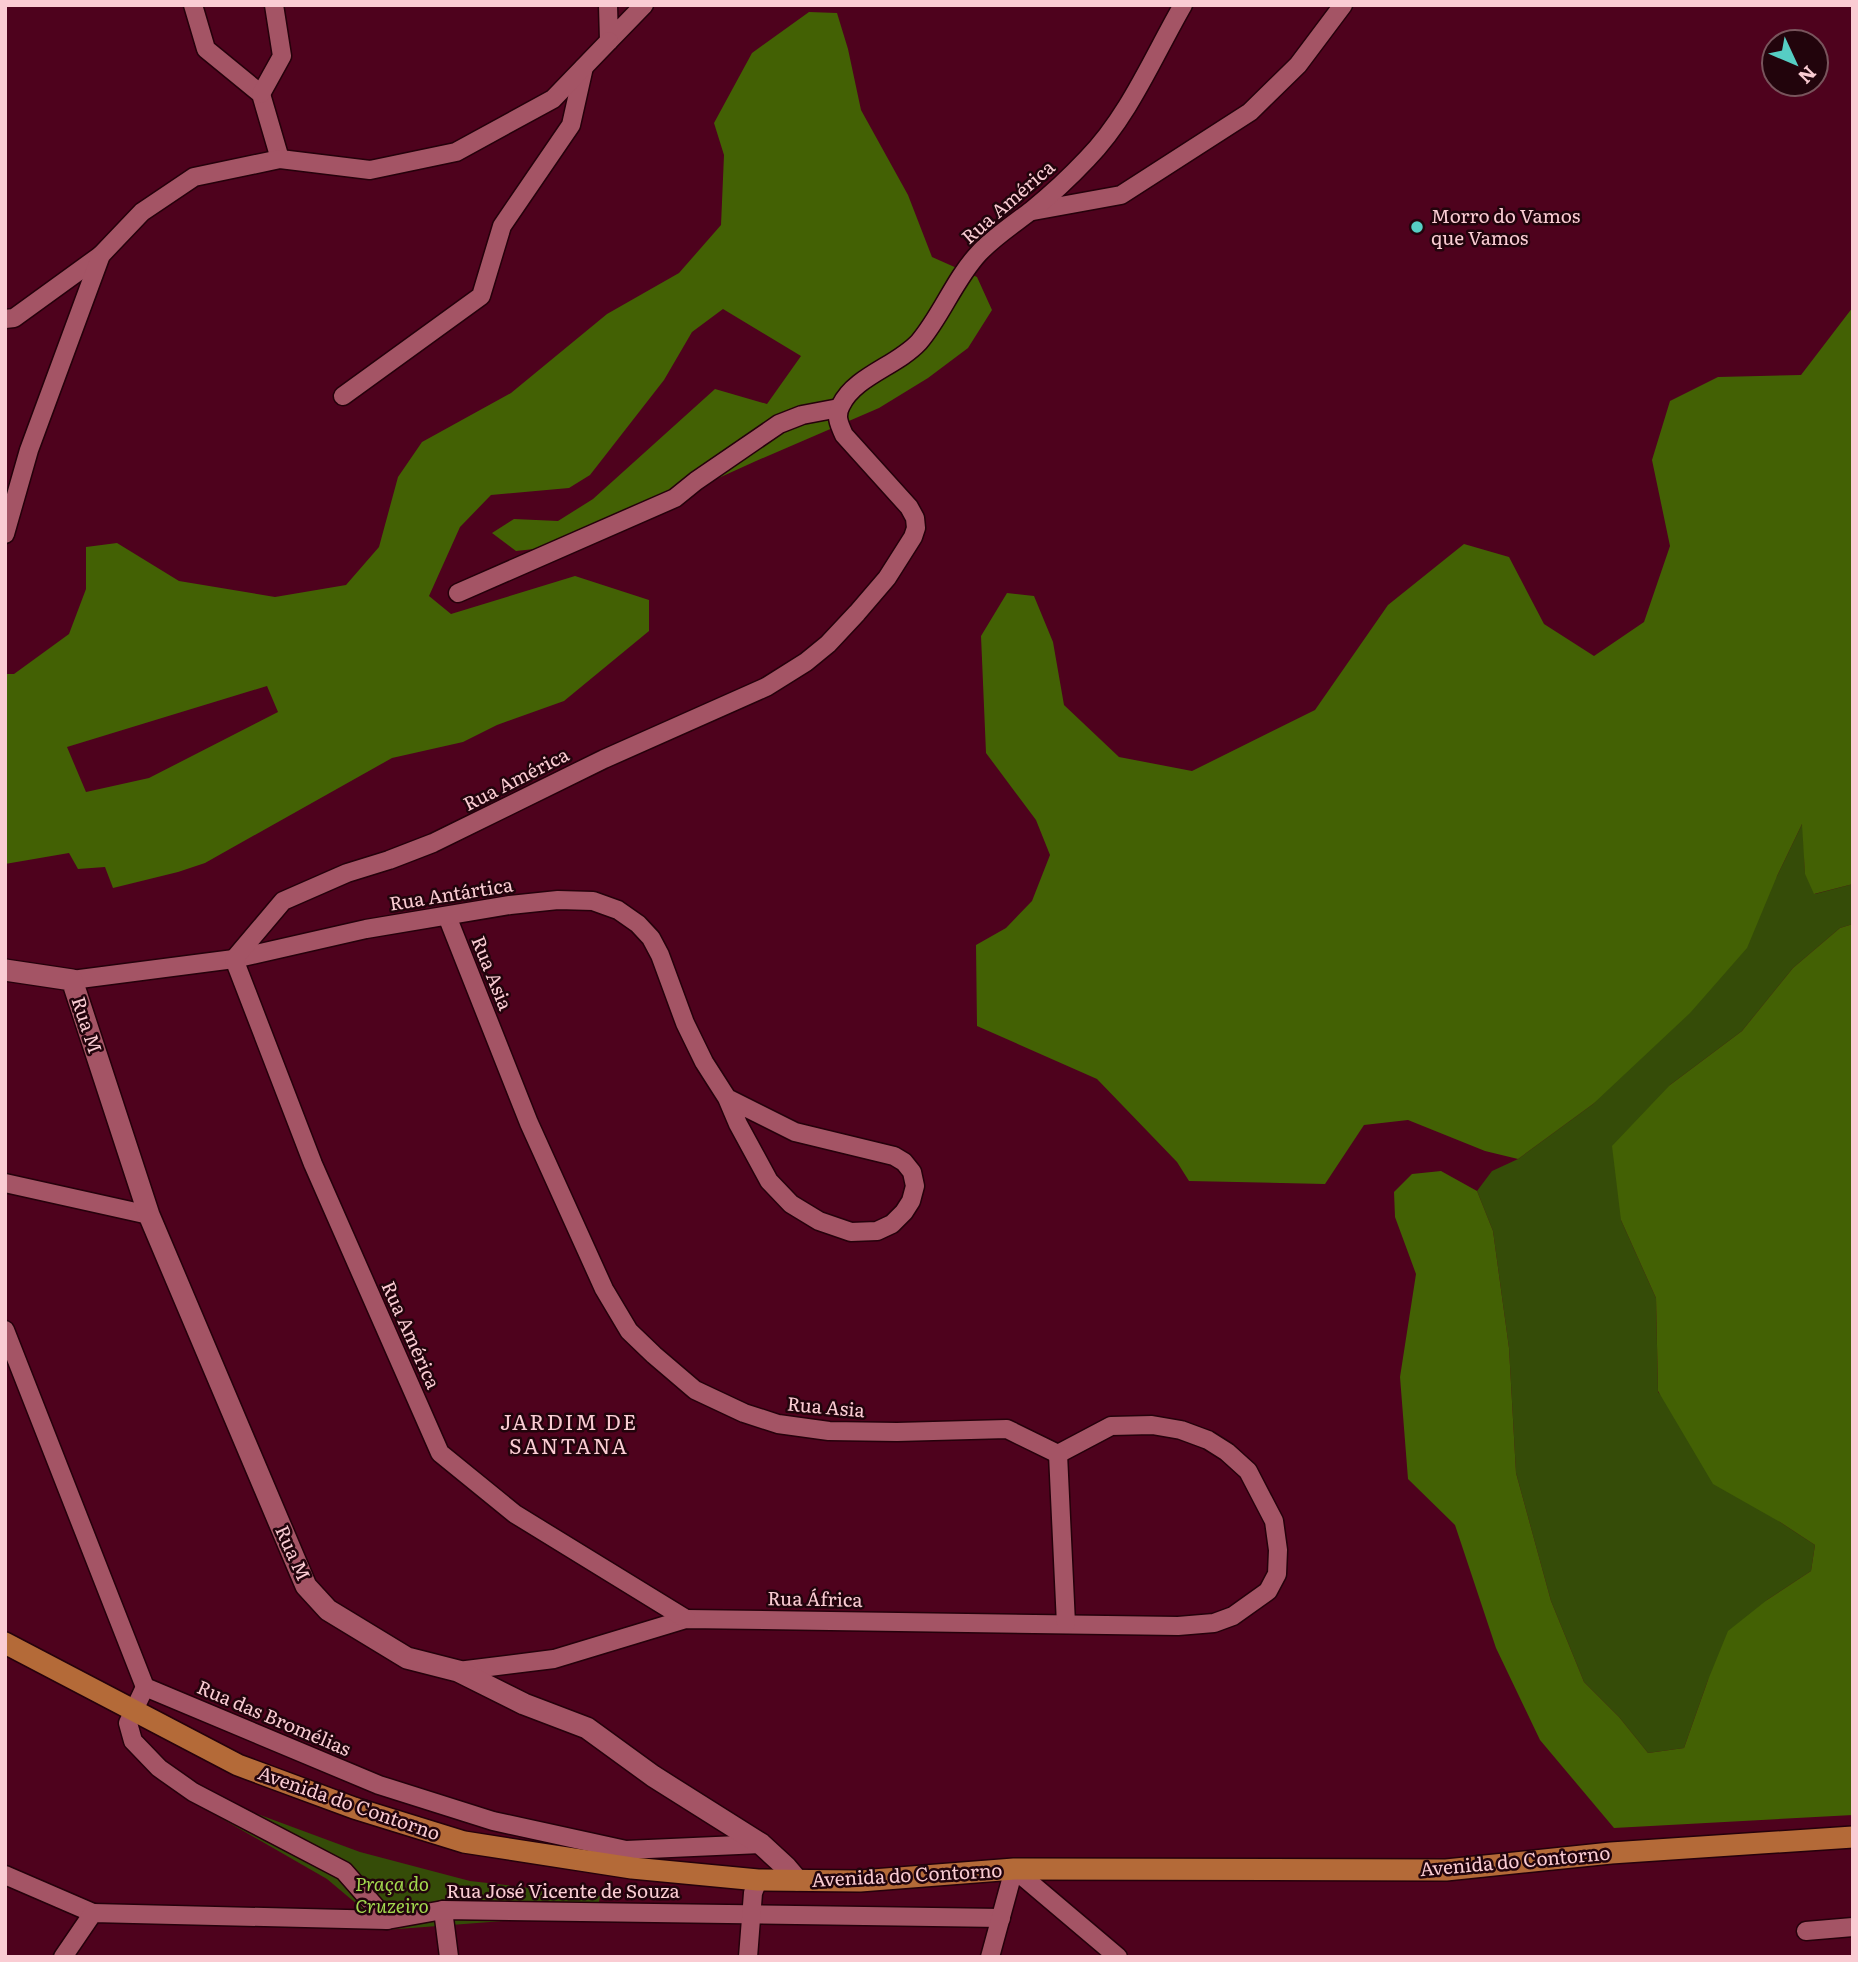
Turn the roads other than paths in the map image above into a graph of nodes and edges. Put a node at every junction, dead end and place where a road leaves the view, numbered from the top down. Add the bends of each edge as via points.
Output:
1 (193, 5) edge
2 (274, 5) edge
3 (608, 5) edge
4 (644, 5) edge
5 (1183, 5) edge
6 (1343, 5) edge
7 (608, 41) junction
8 (584, 67) junction
9 (261, 94) junction
10 (280, 159) junction
11 (1030, 212) junction
12 (102, 255) junction
13 (5, 319) edge
14 (343, 396) dead end
15 (839, 408) junction
16 (6, 534) edge
17 (458, 593) dead end
18 (447, 916) junction
19 (234, 959) junction
20 (5, 970) edge
21 (72, 980) junction
22 (727, 1098) junction
23 (5, 1182) edge
24 (149, 1215) junction
25 (5, 1330) edge
26 (1058, 1454) junction
27 (686, 1619) junction
28 (1066, 1624) junction
29 (5, 1643) edge
30 (458, 1671) junction
31 (145, 1687) junction
32 (133, 1709) junction
33 (1853, 1837) edge
34 (761, 1844) junction
35 (1014, 1869) junction
36 (5, 1875) edge
37 (758, 1880) junction
38 (797, 1880) junction
39 (443, 1910) junction
40 (93, 1913) junction
41 (751, 1914) junction
42 (1000, 1918) junction
43 (387, 1920) junction
44 (1853, 1927) edge
45 (1807, 1931) dead end
46 (64, 1957) edge
47 (449, 1957) edge
48 (748, 1957) edge
49 (990, 1957) edge
50 (1118, 1957) edge

1 - 9 street via 205,49
2 - 9 street via 282,56
3 - 7 street
4 - 7 street
5 - 11 street, Rua América via 1110,132 1071,176
6 - 11 street via 1298,65 1250,112 1121,195
7 - 8 street
8 - 10 street via 553,99 456,152 370,170
8 - 14 street via 571,125 502,226 481,296
9 - 10 street
10 - 12 street via 194,177 142,212
11 - 15 street, Rua América via 994,238 966,268 911,350 857,386
12 - 13 street via 14,318
12 - 16 street via 29,450
15 - 17 street via 779,425 675,498
15 - 19 street, Rua América via 844,435 909,508 916,528 887,578 828,644 766,687 604,759 433,843 346,873 284,901
18 - 19 street, Rua Antártica
18 - 22 street, Rua Antártica via 558,900 593,901 618,910 651,938 685,1023
18 - 26 street, Rua Asia via 529,1123 604,1289 629,1331 654,1355 695,1390 778,1424 843,1431 1007,1429
19 - 21 street, Rua Antártica
19 - 27 street, Rua América via 313,1164 440,1453 514,1514
20 - 21 street
21 - 24 street, Rua M
22 - 22 street, Rua Antártica via 769,1181 791,1204 819,1221 851,1232 877,1231 892,1224 911,1201 912,1172 894,1156 795,1132
23 - 24 street
24 - 30 street, Rua M via 306,1586 328,1610 407,1658
25 - 31 street
26 - 28 street
26 - 28 street, Rua África via 1111,1426 1152,1425 1208,1440 1248,1471 1275,1521 1278,1550 1277,1574 1268,1591 1233,1616 1214,1623
27 - 28 street, Rua África
27 - 30 street, Rua África via 554,1659
29 - 32 main road, Avenida do Contorno
30 - 34 street, Rua M via 524,1704 587,1728
31 - 32 street
31 - 34 street, Rua das Bromélias via 379,1784 493,1821 626,1850
32 - 37 main road, Avenida do Contorno via 238,1765 464,1842 632,1868
32 - 43 street via 128,1723 133,1741 159,1768 193,1792 344,1871
33 - 35 main road, Avenida do Contorno via 1611,1853 1446,1870
34 - 38 street, Rua M
35 - 38 main road, Avenida do Contorno via 860,1881
35 - 42 street
35 - 50 street
36 - 40 street
37 - 38 main road, Avenida do Contorno
37 - 41 street
39 - 41 street, Rua José Vicente de Souza
39 - 43 street, Rua José Vicente de Souza
39 - 47 street
40 - 43 street, Rua José Vicente de Souza
40 - 46 street
41 - 42 street, Rua José Vicente de Souza
41 - 48 street
42 - 49 street
44 - 45 street

